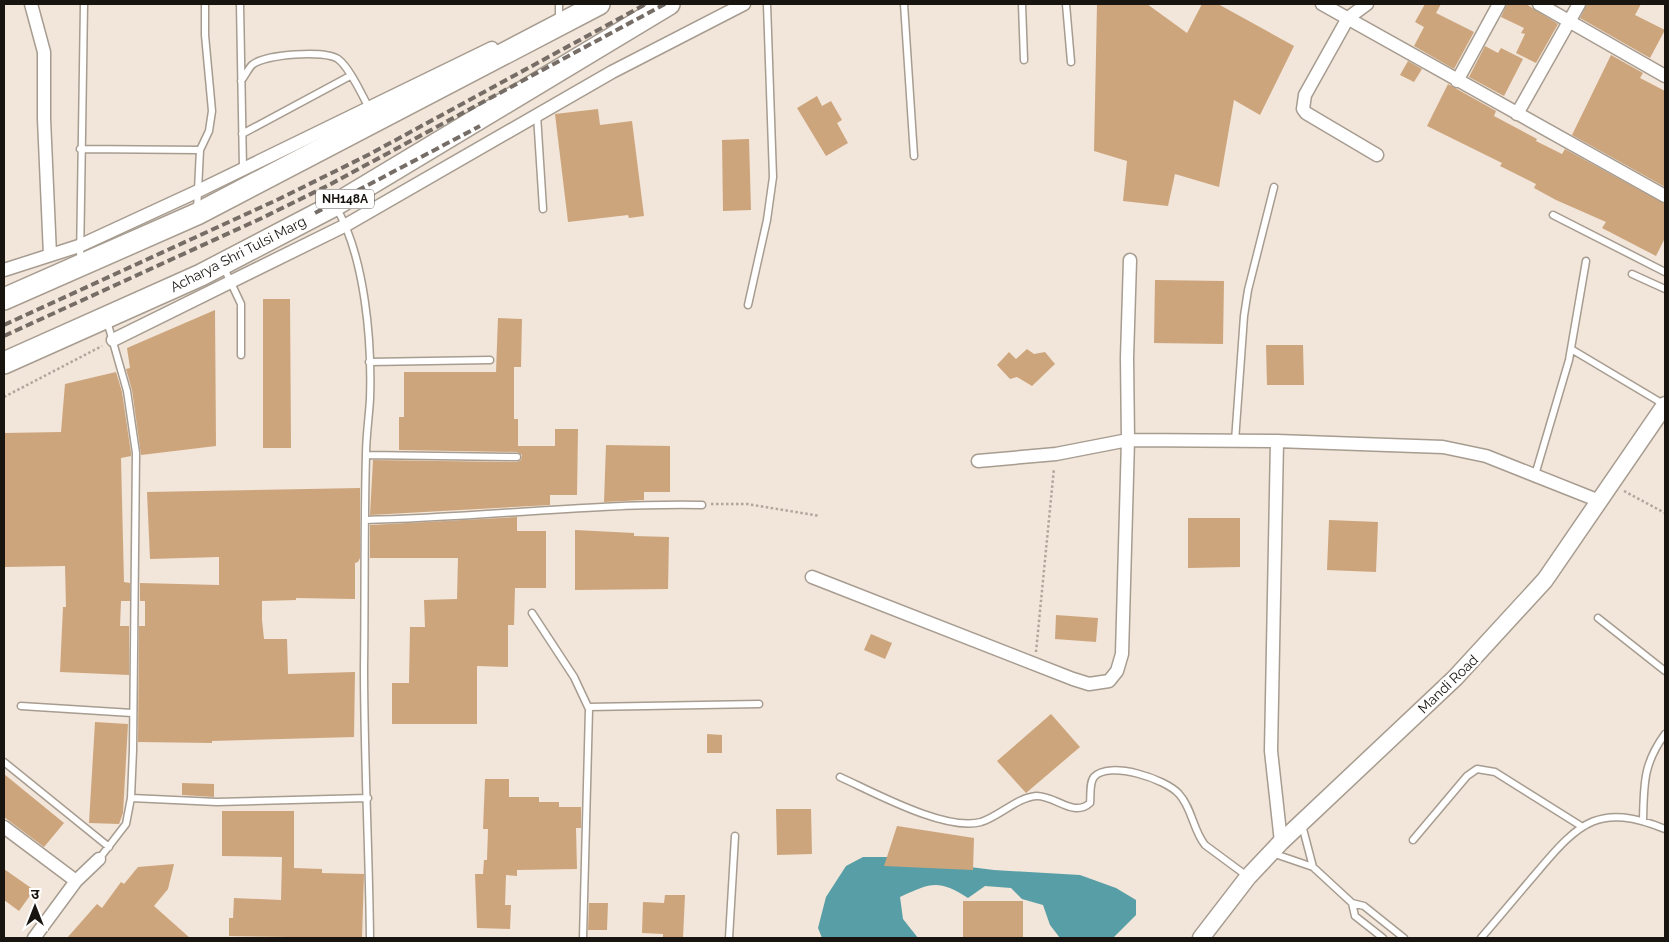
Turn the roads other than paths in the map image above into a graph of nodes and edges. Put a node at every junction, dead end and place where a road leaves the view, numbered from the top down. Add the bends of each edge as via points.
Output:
1 (31, 4) edge
2 (84, 4) edge
3 (205, 4) edge
4 (240, 4) edge
5 (584, 4) edge
6 (599, 4) edge
7 (669, 4) edge
8 (744, 4) edge
9 (767, 4) edge
10 (904, 4) edge
11 (1022, 4) edge
12 (1066, 4) edge
13 (1322, 4) edge
14 (1367, 4) edge
15 (1499, 4) edge
16 (1539, 4) edge
17 (1579, 4) edge
18 (559, 10) edge
19 (1348, 18) junction
20 (1570, 21) junction
21 (1024, 60) dead end
22 (1071, 62) dead end
23 (350, 76) junction
24 (1665, 76) edge
25 (241, 81) junction
26 (1457, 81) junction
27 (369, 108) junction
28 (1517, 114) junction
29 (537, 115) junction
30 (242, 134) junction
31 (80, 150) junction
32 (200, 150) junction
33 (914, 156) dead end
34 (1377, 156) dead end
35 (243, 169) junction
36 (1274, 187) dead end
37 (196, 192) junction
38 (1665, 196) edge
39 (335, 205) junction
40 (543, 209) dead end
41 (197, 214) junction
42 (1553, 215) dead end
43 (346, 224) junction
44 (50, 255) junction
45 (80, 256) junction
46 (1130, 260) dead end
47 (1586, 261) dead end
48 (4, 270) edge
49 (1665, 272) edge
50 (227, 273) junction
51 (1632, 274) dead end
52 (1665, 289) edge
53 (4, 299) edge
54 (748, 304) dead end
55 (106, 318) junction
56 (113, 340) junction
57 (1571, 349) junction
58 (240, 355) dead end
59 (490, 360) dead end
60 (369, 362) junction
61 (4, 363) edge
62 (1665, 405) edge
63 (1128, 440) junction
64 (1235, 441) junction
65 (1277, 441) junction
66 (366, 454) junction
67 (517, 457) dead end
68 (978, 461) dead end
69 (1535, 475) junction
70 (1598, 500) junction
71 (702, 505) road end
72 (365, 520) junction
73 (812, 577) dead end
74 (532, 613) dead end
75 (1598, 618) dead end
76 (1665, 671) edge
77 (760, 704) dead end
78 (21, 706) dead end
79 (588, 707) junction
80 (132, 713) junction
81 (1665, 734) edge
82 (4, 762) edge
83 (840, 777) dead end
84 (131, 798) junction
85 (368, 798) junction
86 (1643, 820) junction
87 (1301, 823) junction
88 (1581, 826) junction
89 (4, 827) edge
90 (1665, 829) edge
91 (735, 836) dead end
92 (1413, 840) dead end
93 (109, 847) junction
94 (1276, 848) junction
95 (99, 859) joint
96 (1313, 867) junction
97 (1248, 877) junction
98 (76, 881) junction
99 (1352, 903) junction
100 (34, 938) edge
101 (370, 938) edge
102 (584, 938) edge
103 (729, 938) edge
104 (1201, 938) edge
105 (1383, 938) edge
106 (1404, 938) edge
107 (1481, 938) edge

1 - 44 street via 44,52
2 - 31 lane
3 - 32 lane via 212,111 209,130
4 - 25 lane
5 - 18 street
6 - 41 highway
7 - 39 highway, Acharya Shri Tulsi Marg / NH148A
8 - 29 street
9 - 54 lane via 773,177
10 - 33 lane
11 - 21 lane
12 - 22 lane
13 - 19 street
14 - 19 street
15 - 26 street
16 - 20 street
17 - 20 street
18 - 27 street
19 - 26 street
19 - 34 street via 1305,95 1303,109
20 - 24 street
20 - 28 street
23 - 25 lane via 337,58 320,54 268,58 252,65
23 - 27 lane
23 - 30 lane
25 - 30 lane
26 - 28 street
27 - 35 street
28 - 38 street
29 - 40 lane
29 - 43 street
30 - 35 lane
31 - 32 lane
31 - 45 lane
32 - 37 lane
35 - 37 street
36 - 64 lane via 1244,316
37 - 41 lane
37 - 45 street
39 - 43 lane
39 - 50 highway, Acharya Shri Tulsi Marg / NH148A
41 - 45 highway
42 - 49 lane
43 - 50 street
43 - 60 lane via 355,251 363,298
44 - 45 street
44 - 48 street
45 - 53 highway
46 - 63 street
47 - 57 lane
50 - 55 highway, Acharya Shri Tulsi Marg / NH148A
50 - 56 street
50 - 58 lane via 241,304
51 - 52 lane
55 - 56 lane
55 - 61 highway, Acharya Shri Tulsi Marg / NH148A
56 - 80 lane via 127,391 136,453
57 - 62 lane
57 - 69 lane
59 - 60 lane
60 - 66 lane
62 - 70 street, Mandi Road
63 - 64 street
63 - 68 street via 1056,454
63 - 73 street via 1122,654 1117,671 1109,681 1089,684
64 - 65 street
65 - 69 street via 1466,450
65 - 94 street via 1271,751
66 - 67 lane
66 - 72 lane
69 - 70 street
70 - 87 street, Mandi Road via 1545,580 1481,651
71 - 72 lane via 567,508 515,514
72 - 85 lane via 364,700
74 - 79 lane via 574,677
75 - 76 lane
77 - 79 lane
78 - 80 lane
79 - 102 lane
80 - 84 lane
81 - 86 lane via 1646,768
82 - 93 lane
83 - 97 lane via 918,812 970,824 981,822 1035,796 1084,808 1090,804 1095,776 1108,772 1146,776 1178,792 1205,845
84 - 85 lane via 216,802
84 - 93 lane via 126,824
85 - 101 lane
86 - 88 lane via 1622,816 1600,818
86 - 90 lane
87 - 94 street, Mandi Road
87 - 96 lane
88 - 92 lane via 1495,772 1478,769 1467,776
88 - 107 lane via 1564,841
89 - 98 street
91 - 103 lane
93 - 95 lane
94 - 96 lane
94 - 97 street, Mandi Road
95 - 98 street
96 - 99 lane
97 - 104 street, Mandi Road
98 - 100 street
99 - 105 lane via 1356,916
99 - 106 lane via 1364,906

